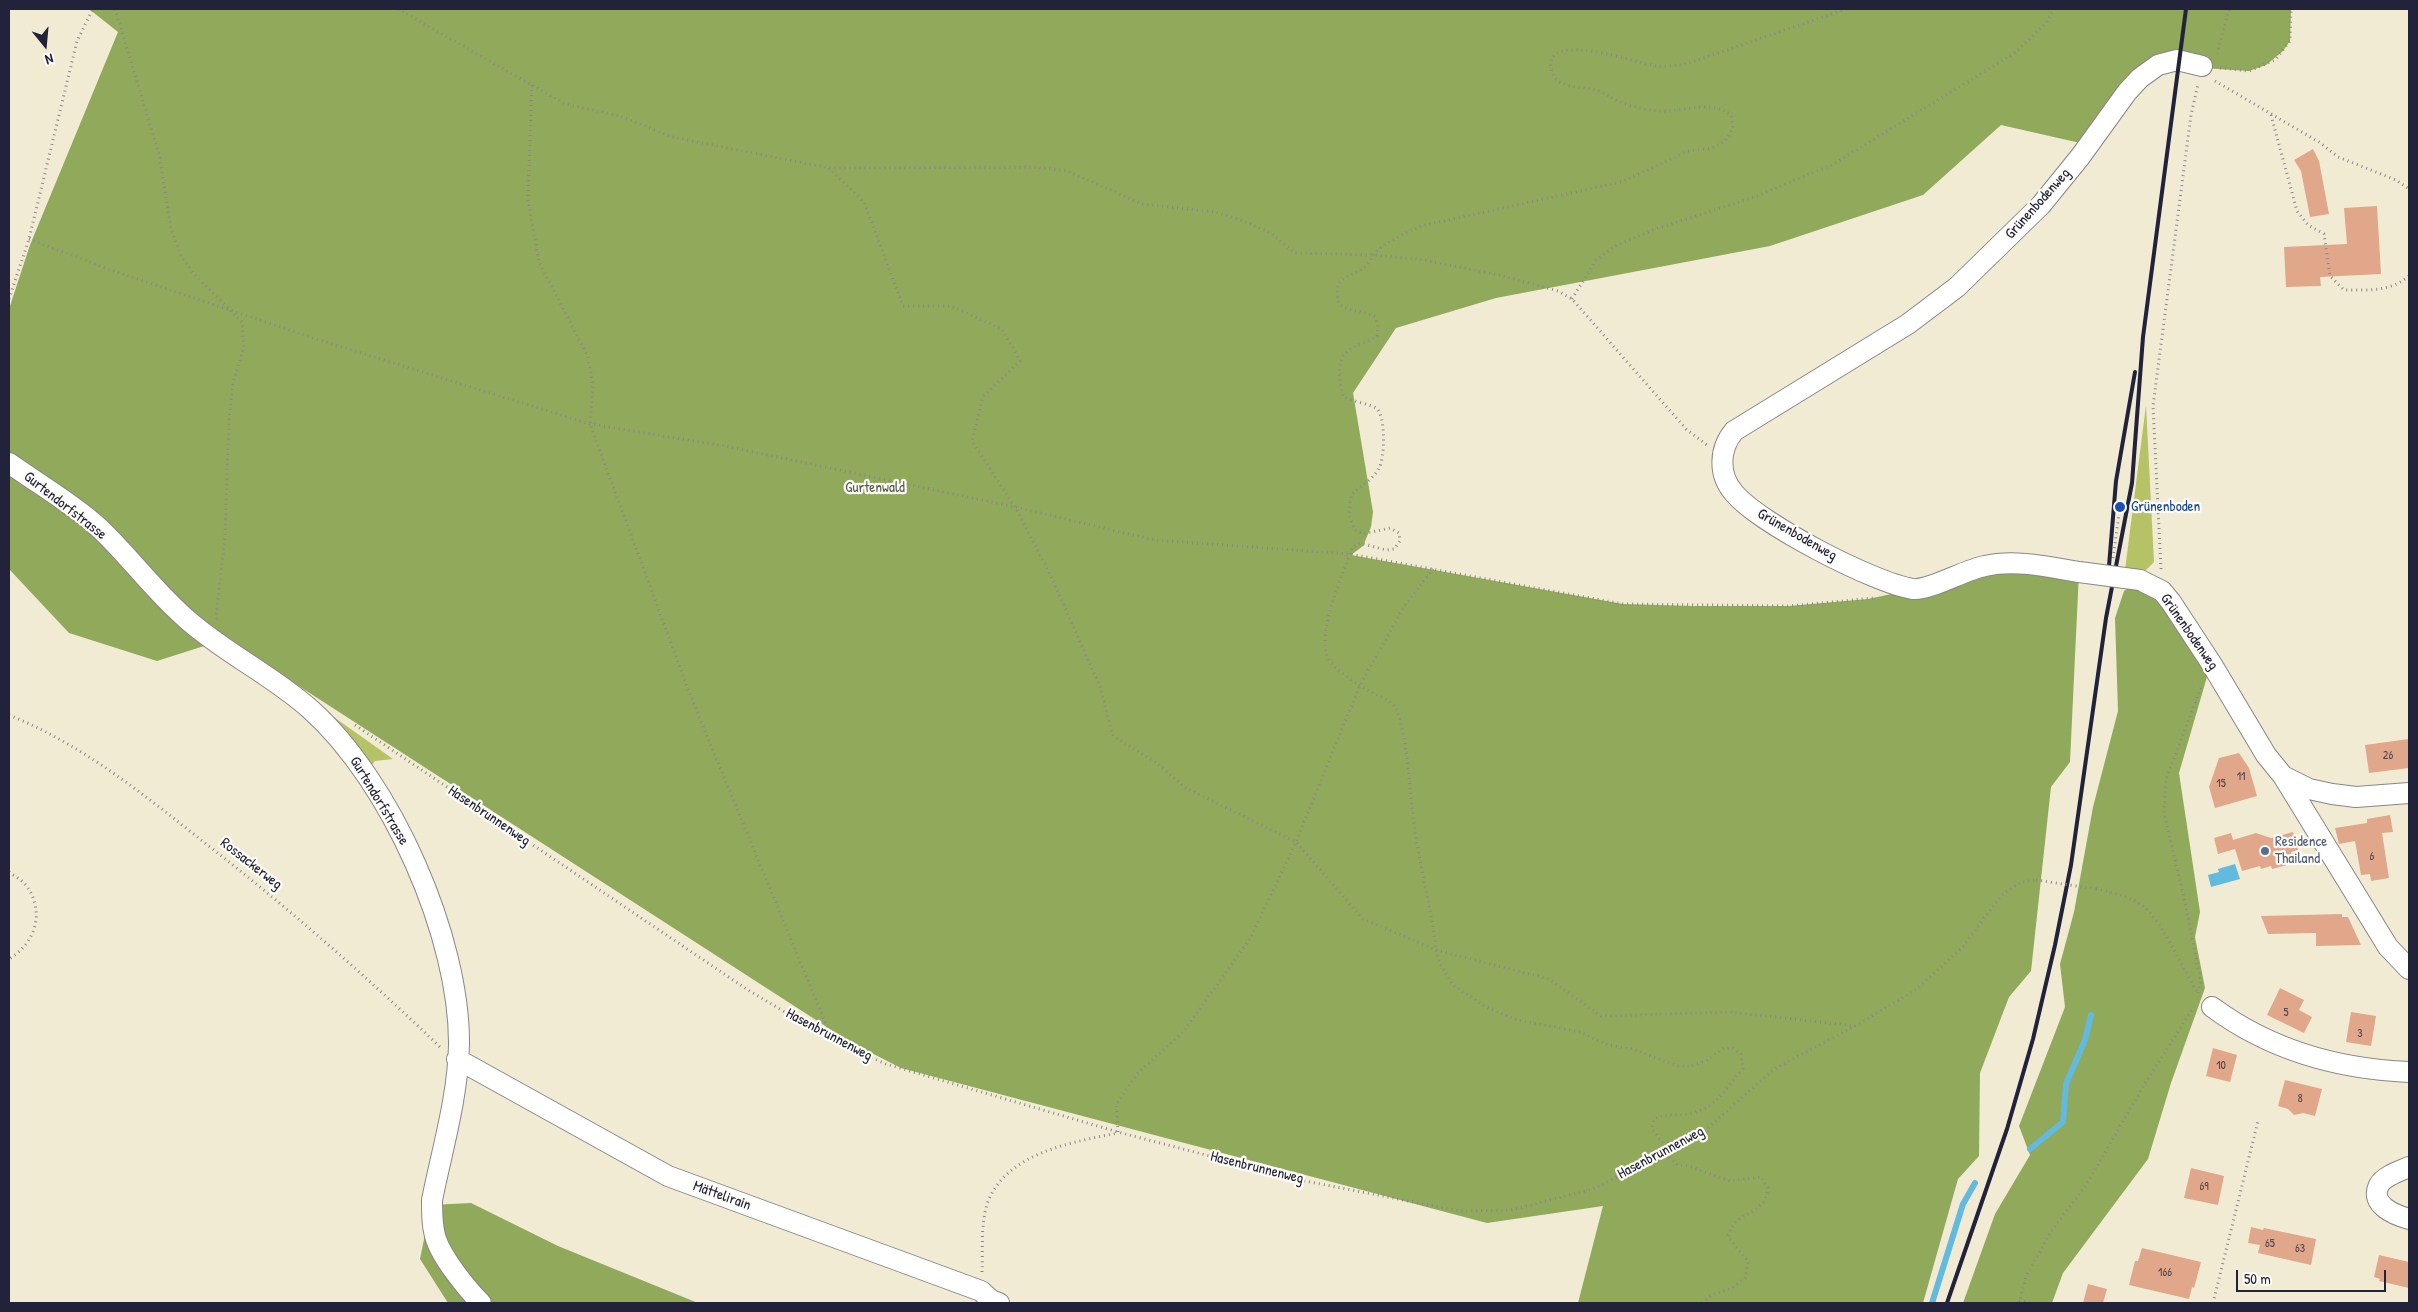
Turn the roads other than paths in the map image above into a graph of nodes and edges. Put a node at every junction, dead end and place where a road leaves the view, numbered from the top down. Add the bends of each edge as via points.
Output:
1 (2208, 67) road end
2 (9, 463) edge
3 (2283, 776) junction
4 (2409, 794) edge
5 (2409, 970) edge
6 (2202, 1002) road end
7 (457, 1059) junction
8 (2409, 1072) edge
9 (2409, 1167) edge
10 (2409, 1218) edge
11 (481, 1303) edge
12 (999, 1303) edge

1 - 3 street, Grünenbodenweg, bridge via 2177,60 2158,64 2140,78 2058,185 1982,264 1908,324 1734,432 1724,447 1722,457 1733,493 1760,515 1860,570 1915,589 1973,568 1998,564 2034,565 2140,580 2162,591 2211,662 2266,755
2 - 7 street, Gurtendorfstrasse via 95,525 189,622 276,681 311,710 361,765 404,838 442,936 457,1012
3 - 4 street, Grünenbodenweg via 2309,788 2340,795 2384,797
3 - 5 street via 2388,947
6 - 8 street via 2255,1035 2297,1053 2339,1063
7 - 11 street, Gurtendorfstrasse via 432,1200 432,1219 436,1241 466,1289
7 - 12 street, Mättelirain via 668,1176 982,1291
9 - 10 street via 2387,1178 2379,1185 2377,1193 2388,1211

